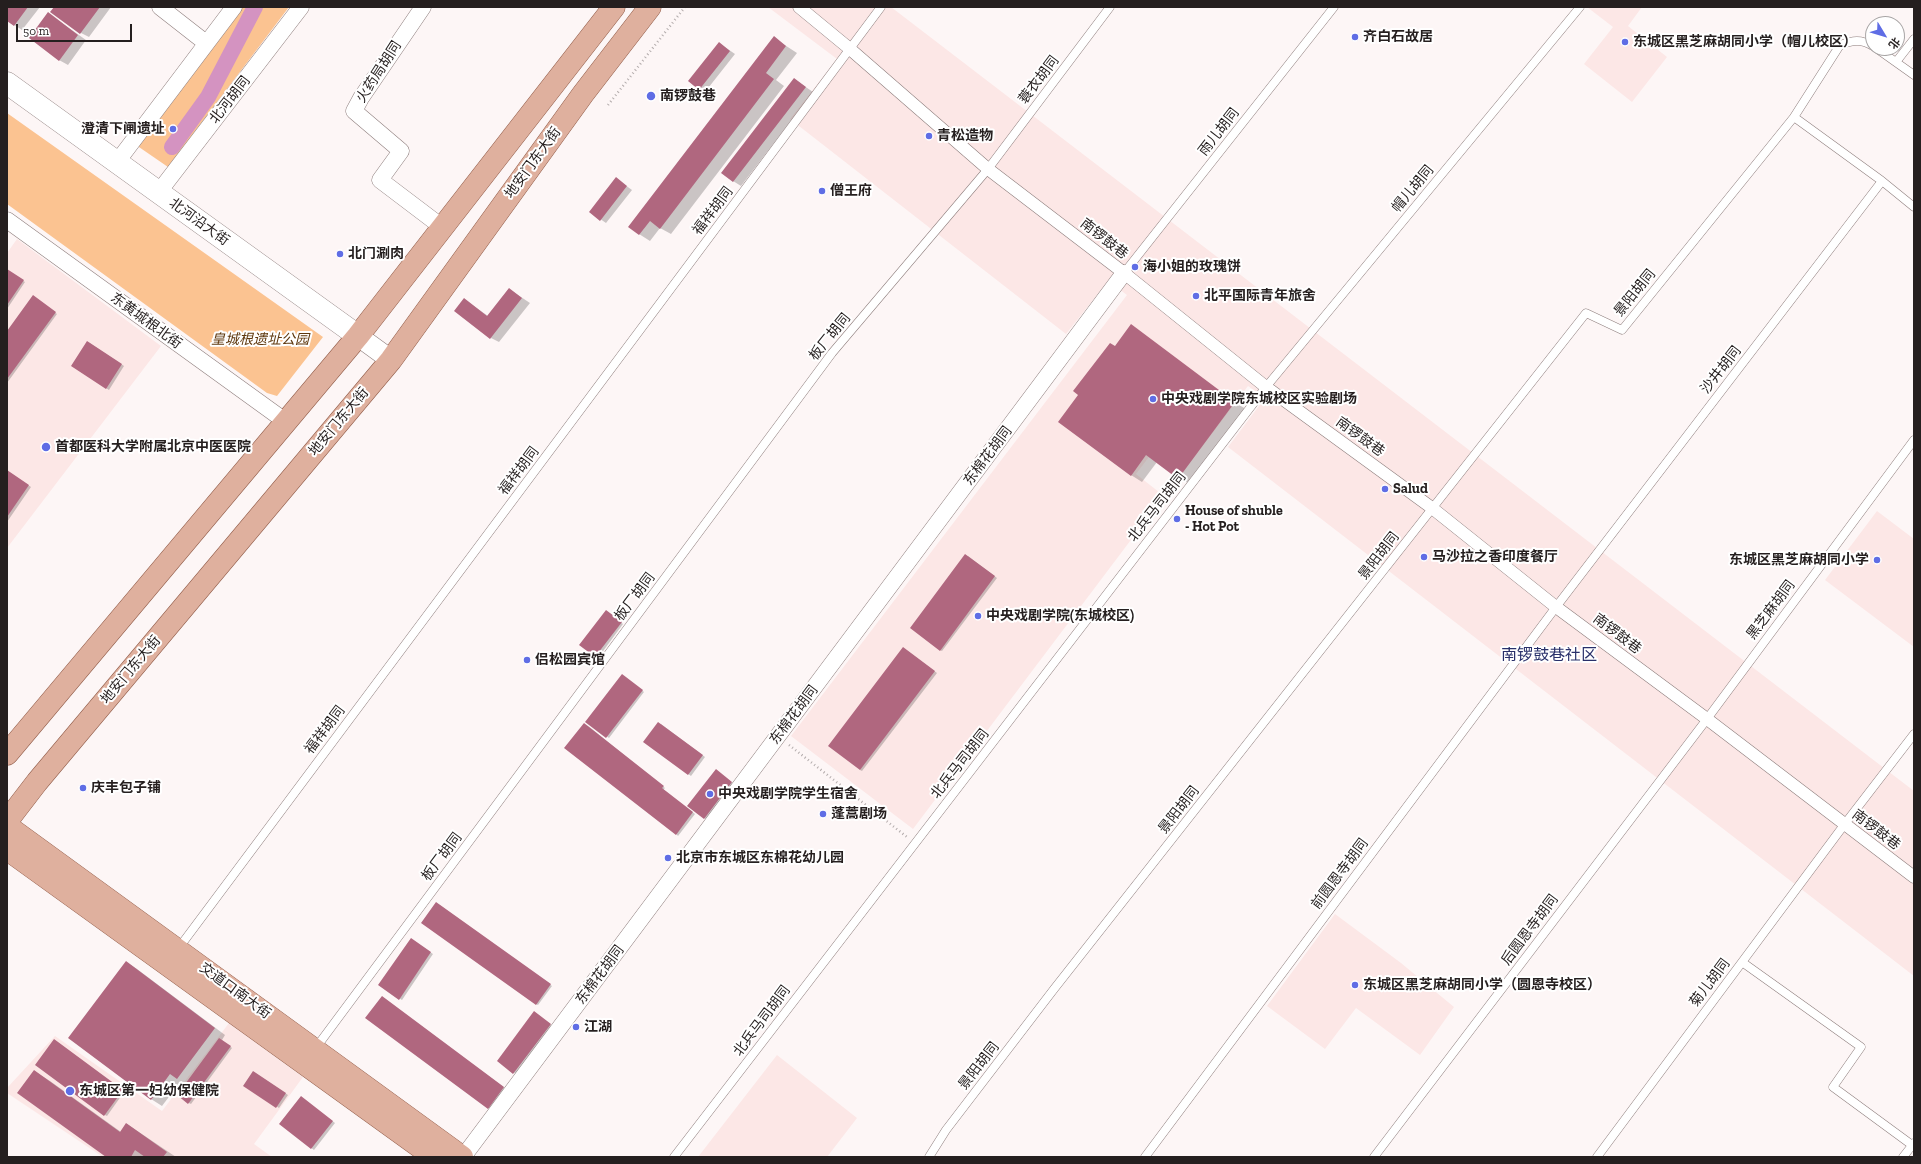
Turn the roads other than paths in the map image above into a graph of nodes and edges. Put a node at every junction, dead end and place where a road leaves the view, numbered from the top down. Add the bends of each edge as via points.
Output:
1 (160, 7) edge
2 (234, 7) edge
3 (301, 7) edge
4 (422, 7) edge
5 (614, 7) edge
6 (650, 7) edge
7 (799, 7) edge
8 (882, 7) edge
9 (1110, 7) edge
10 (1334, 7) edge
11 (1580, 7) edge
12 (1914, 40) edge
13 (1865, 41) edge
14 (206, 43) junction
15 (850, 49) junction
16 (1887, 56) edge
17 (1896, 62) junction
18 (1914, 75) edge
19 (7, 83) edge
20 (1794, 117) junction
21 (117, 162) junction
22 (988, 169) junction
23 (1882, 182) junction
24 (158, 192) junction
25 (1914, 207) edge
26 (7, 220) edge
27 (442, 227) junction
28 (1124, 273) junction
29 (358, 336) junction
30 (391, 360) junction
31 (1266, 387) junction
32 (285, 422) junction
33 (1914, 440) edge
34 (1432, 508) junction
35 (1556, 607) junction
36 (1707, 719) junction
37 (1914, 734) edge
38 (7, 754) edge
39 (7, 821) edge
40 (1844, 824) junction
41 (7, 826) edge
42 (7, 849) edge
43 (1914, 877) edge
44 (178, 950) junction
45 (1742, 962) junction
46 (315, 1050) junction
47 (1913, 1144) edge
48 (434, 1157) edge
49 (463, 1157) edge
50 (674, 1157) edge
51 (929, 1157) edge
52 (1145, 1157) edge
53 (1374, 1157) edge
54 (1597, 1157) edge
55 (1903, 1157) edge

1 - 14 street
2 - 14 street
3 - 24 street, 北河胡同
4 - 27 street, 火药局胡同 via 354,110 401,151 380,180
5 - 27 main road
6 - 30 main road, 地安门东大街 via 583,94
7 - 15 street, 南锣鼓巷
8 - 15 lane, 福祥胡同
9 - 22 lane, 蓑衣胡同
10 - 28 lane, 雨儿胡同
11 - 31 lane, 帽儿胡同
12 - 17 lane
13 - 20 lane, 景阳胡同 via 1852,40 1840,45
14 - 21 street
15 - 22 street, 南锣鼓巷
15 - 44 lane, 福祥胡同
16 - 17 lane
17 - 18 lane
19 - 21 main road, 北河沿大街
20 - 23 lane
20 - 34 lane, 景阳胡同 via 1622,330 1586,313
21 - 24 main road, 北河沿大街
22 - 28 street, 南锣鼓巷
22 - 46 lane, 板厂胡同 via 832,353
23 - 25 lane
23 - 35 lane, 沙井胡同
24 - 29 main road, 北河沿大街
26 - 32 street, 东黄城根北街
27 - 29 main road
28 - 31 street, 南锣鼓巷
28 - 49 street, 东棉花胡同
29 - 30 street, 北河沿大街
29 - 32 main road
30 - 39 main road, 地安门东大街
31 - 34 street, 南锣鼓巷
31 - 50 lane, 北兵马司胡同
32 - 38 main road
33 - 36 lane, 黑芝麻胡同
34 - 35 street, 南锣鼓巷
34 - 51 lane, 景阳胡同 via 946,1130
35 - 36 street, 南锣鼓巷
35 - 52 lane, 前圆恩寺胡同
36 - 40 street, 南锣鼓巷
36 - 53 lane, 后圆恩寺胡同
37 - 40 lane, 菊儿胡同
40 - 43 street, 南锣鼓巷
40 - 45 lane, 菊儿胡同
41 - 44 main road, 交道口南大街
42 - 48 main road, 交道口南大街
44 - 46 main road, 交道口南大街
45 - 47 lane via 1861,1047 1833,1087
45 - 54 lane, 菊儿胡同
46 - 49 main road, 交道口南大街
47 - 55 lane

